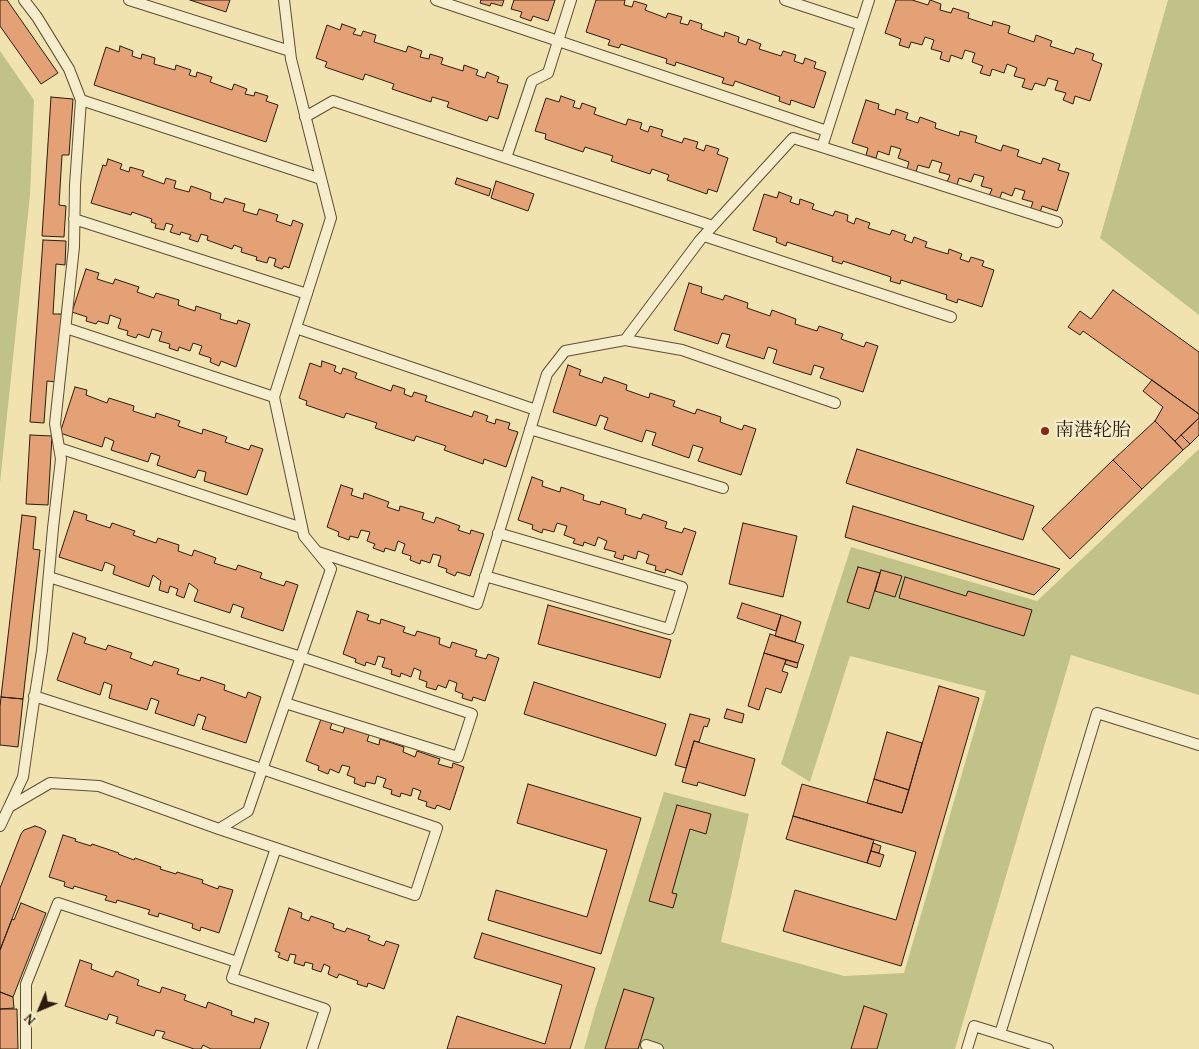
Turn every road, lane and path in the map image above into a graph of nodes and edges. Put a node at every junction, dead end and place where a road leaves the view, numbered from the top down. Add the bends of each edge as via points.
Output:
1 (24, 0) edge
2 (129, 0) edge
3 (284, 0) edge
4 (436, 0) edge
5 (571, 0) edge
6 (785, 0) edge
7 (869, 0) edge
8 (861, 25) junction
9 (558, 41) junction
10 (290, 51) junction
11 (81, 100) junction
12 (305, 117) junction
13 (827, 131) junction
14 (822, 146) junction
15 (506, 158) junction
16 (321, 179) junction
17 (74, 219) junction
18 (1057, 222) dead end
19 (713, 226) junction
20 (704, 236) junction
21 (307, 294) junction
22 (951, 317) dead end
23 (66, 328) junction
24 (296, 328) junction
25 (625, 340) junction
26 (274, 397) junction
27 (835, 402) dead end
28 (536, 410) junction
29 (530, 429) junction
30 (59, 448) junction
31 (722, 488) dead end
32 (302, 528) junction
33 (498, 533) junction
34 (316, 552) junction
35 (485, 576) junction
36 (48, 577) junction
37 (301, 657) junction
38 (34, 696) junction
39 (285, 703) junction
40 (1199, 744) edge
41 (262, 769) junction
42 (9, 807) junction
43 (0, 826) edge
44 (219, 829) junction
45 (276, 848) junction
46 (237, 962) junction
47 (1000, 1034) junction
48 (1014, 1044) edge
49 (646, 1045) dead end
50 (26, 1049) edge
51 (312, 1049) edge
52 (658, 1049) edge
53 (967, 1049) edge
54 (1048, 1049) edge

1 - 11 lane via 69,69
2 - 10 lane
3 - 10 lane
4 - 9 lane
5 - 9 lane
6 - 8 lane
7 - 8 lane
8 - 13 lane
9 - 13 lane
9 - 15 lane via 548,73 532,81
10 - 12 lane
11 - 16 lane
11 - 17 lane
12 - 15 lane via 333,101
12 - 16 lane
13 - 14 lane
14 - 18 lane
14 - 19 lane via 793,138
15 - 19 lane
16 - 21 lane via 331,218
17 - 21 lane
17 - 23 lane
19 - 20 lane
20 - 22 lane
20 - 25 lane
21 - 24 lane
23 - 26 lane
23 - 30 lane via 55,424
24 - 26 lane
24 - 28 lane
25 - 27 lane via 682,350
25 - 28 lane via 565,351 547,374
26 - 32 lane
28 - 29 lane
29 - 31 lane
29 - 33 lane
30 - 32 lane
30 - 36 lane via 61,459
32 - 34 lane
33 - 35 lane
33 - 35 lane via 682,587 669,629
34 - 35 lane via 477,604
34 - 37 lane via 331,570
36 - 37 lane
36 - 38 lane via 42,650
37 - 39 lane
37 - 39 lane via 472,714 458,757
38 - 41 lane
38 - 42 lane via 23,777
39 - 41 lane
40 - 47 lane via 1097,713
41 - 44 lane via 248,812
41 - 45 lane via 437,828 415,895
42 - 43 lane
42 - 44 lane via 50,783 99,786
44 - 45 lane
45 - 46 lane
46 - 50 lane via 58,903 26,984
46 - 51 lane via 232,978 325,1009
47 - 48 lane
47 - 53 lane via 974,1026
48 - 54 lane
49 - 52 lane

